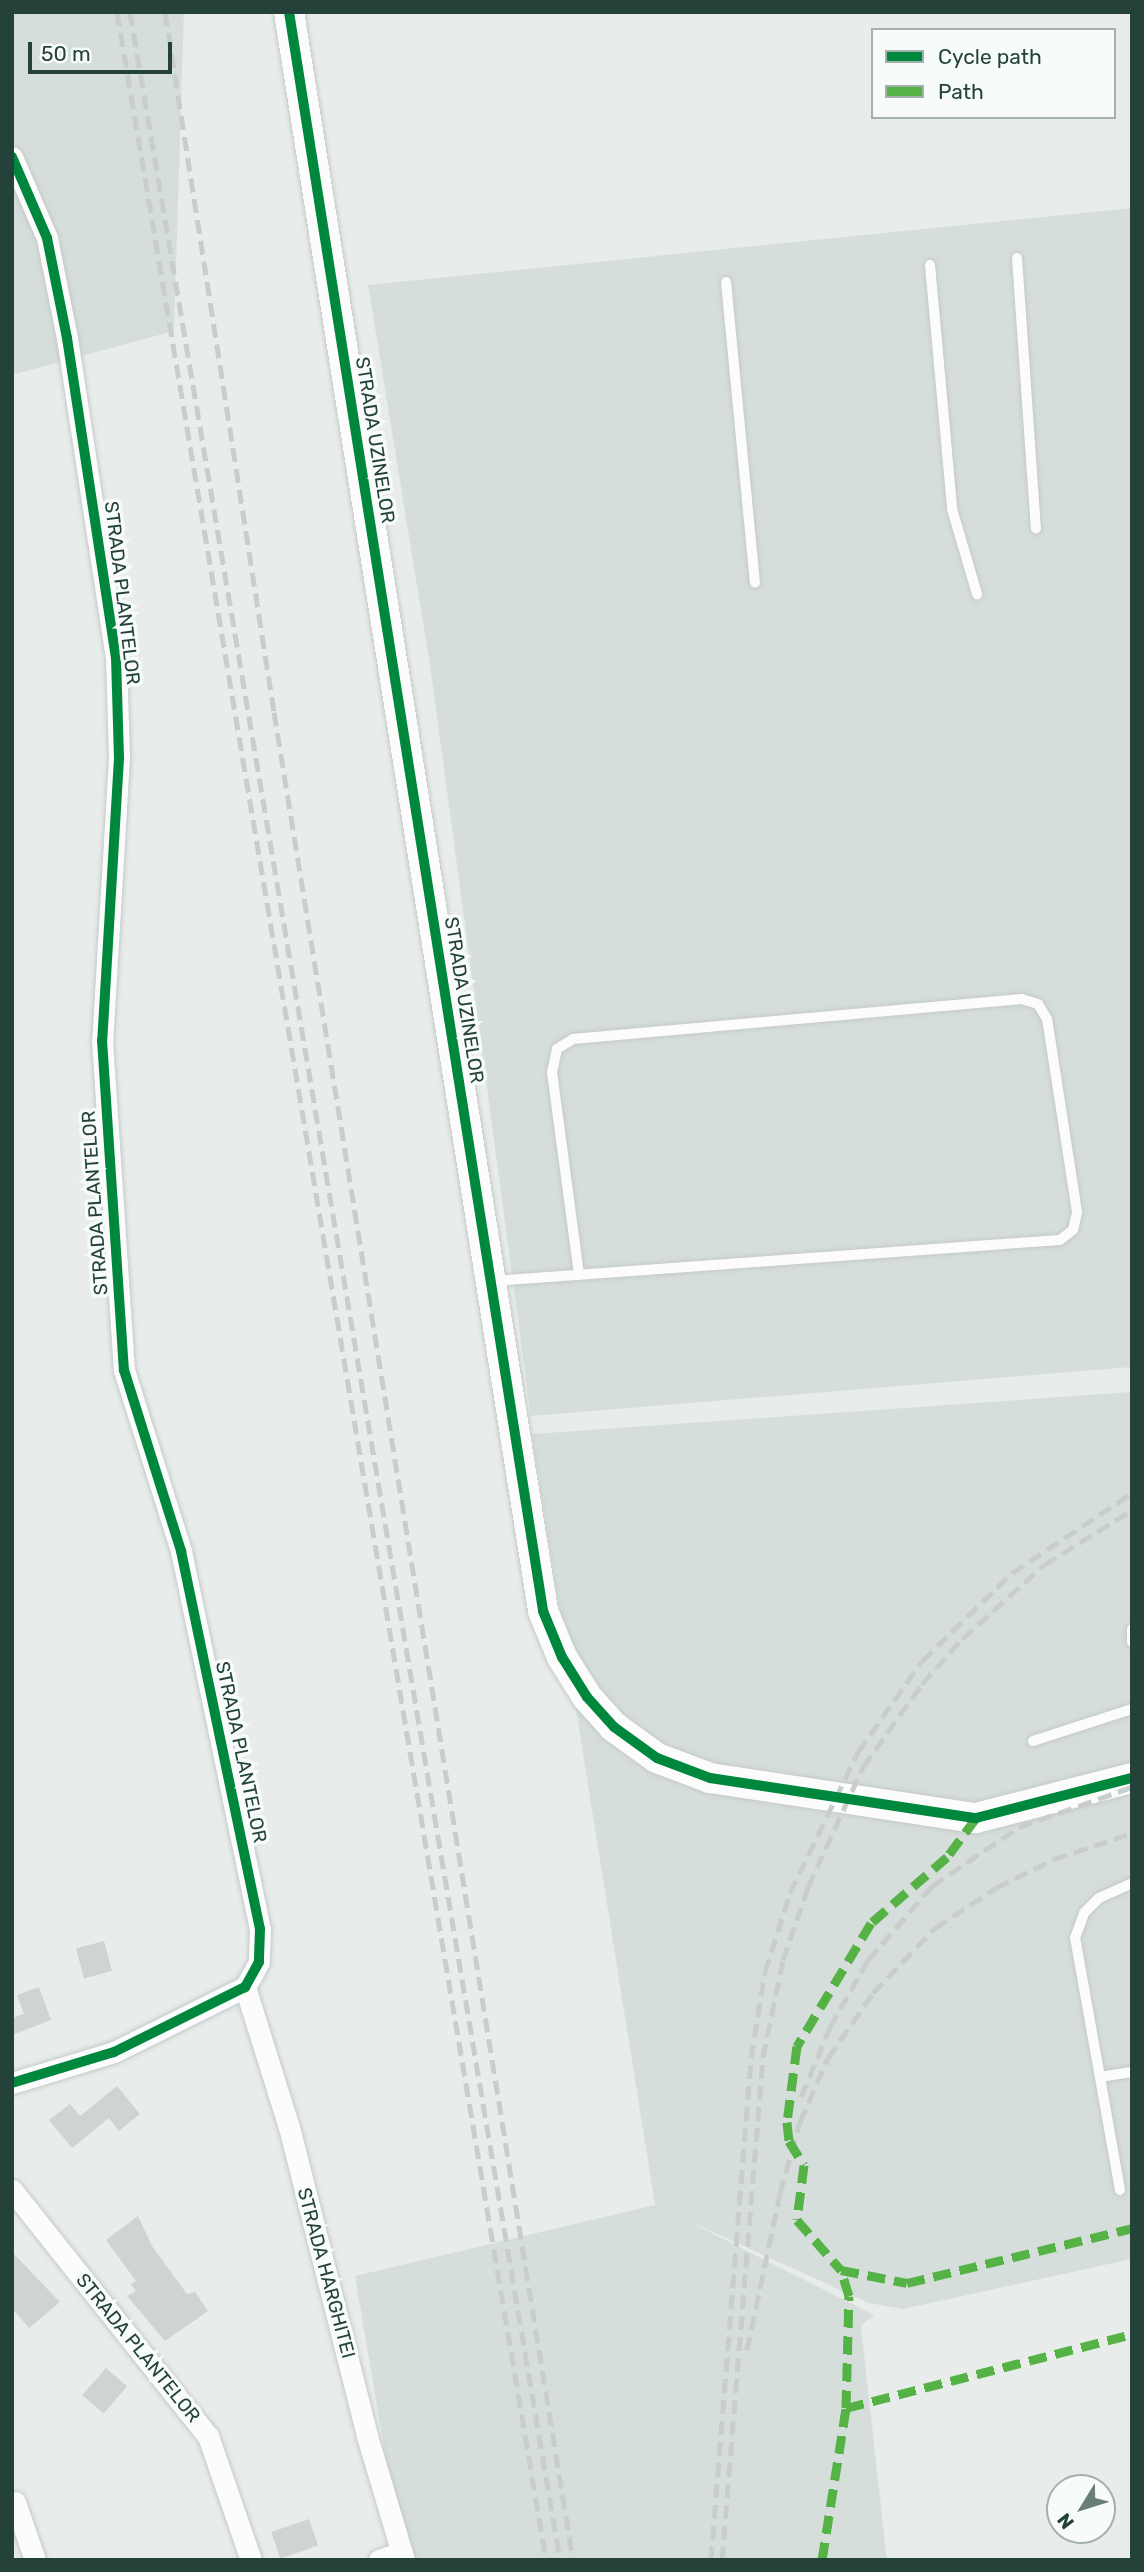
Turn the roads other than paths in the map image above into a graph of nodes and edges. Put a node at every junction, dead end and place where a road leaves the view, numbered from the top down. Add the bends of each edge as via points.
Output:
1 (289, 12) edge
2 (12, 157) edge
3 (1017, 258) dead end
4 (930, 265) dead end
5 (726, 282) dead end
6 (1036, 528) dead end
7 (755, 583) dead end
8 (977, 594) dead end
9 (579, 1275) junction
10 (490, 1281) junction
11 (1132, 1629) edge
12 (1132, 1642) edge
13 (1132, 1709) edge
14 (1033, 1741) dead end
15 (1132, 1778) edge
16 (1132, 1883) edge
17 (245, 1987) junction
18 (1132, 2072) edge
19 (1100, 2077) junction
20 (12, 2083) edge
21 (12, 2190) edge
22 (1120, 2190) dead end
23 (15, 2502) dead end
24 (403, 2556) edge
25 (35, 2560) edge
26 (251, 2560) edge
27 (379, 2560) edge

1 - 10 street, STRADA UZINELOR
2 - 17 street, STRADA PLANTELOR via 47,238 116,657 119,758 102,1040 124,1370 181,1551 260,1929 259,1962
3 - 6 lane
4 - 8 lane via 952,509
5 - 7 lane
9 - 9 lane via 1060,1240 1073,1230 1077,1212 1048,1018 1038,1004 1022,999 573,1039 557,1049 552,1072
9 - 10 lane
10 - 15 street, STRADA UZINELOR via 543,1611 562,1657 587,1697 614,1727 657,1758 710,1778 976,1818
11 - 12 lane
13 - 14 lane
16 - 19 lane via 1099,1898 1084,1913 1075,1938
17 - 20 street via 114,2052
17 - 24 street, STRADA HARGHITEI via 289,2127 367,2436
18 - 19 lane
19 - 22 lane
21 - 26 street, STRADA PLANTELOR via 208,2435
23 - 25 street
24 - 27 street

